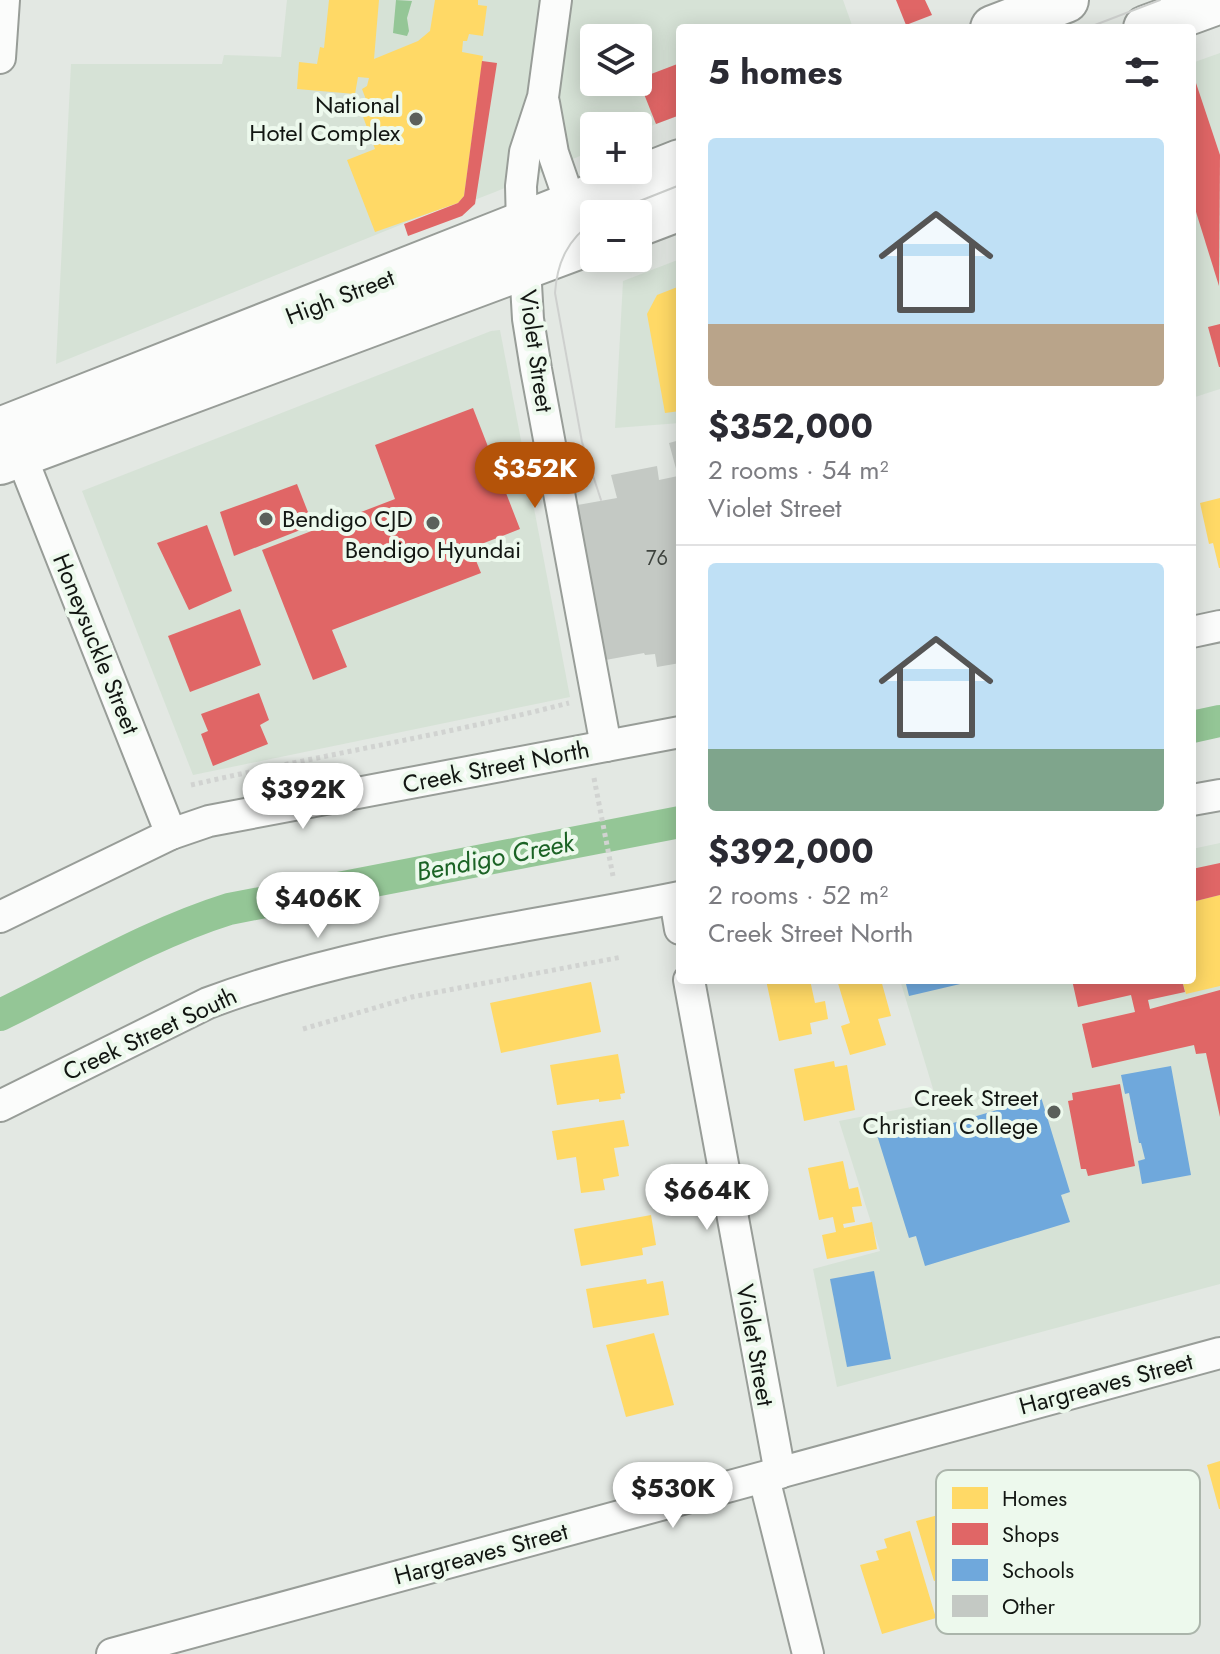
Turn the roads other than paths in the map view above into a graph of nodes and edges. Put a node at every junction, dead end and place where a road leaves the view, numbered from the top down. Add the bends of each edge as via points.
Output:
1 (4, 0) edge
2 (556, 0) edge
3 (1066, 0) edge
4 (1220, 1) edge
5 (1003, 24) edge
6 (1157, 24) edge
7 (0, 58) edge
8 (543, 97) junction
9 (676, 165) edge
10 (626, 200) edge
11 (676, 210) edge
12 (652, 219) edge
13 (580, 220) edge
14 (580, 231) edge
15 (524, 246) junction
16 (6, 436) edge
17 (1220, 626) edge
18 (1196, 631) edge
19 (676, 733) edge
20 (606, 746) junction
21 (1220, 795) edge
22 (1196, 799) edge
23 (171, 834) junction
24 (676, 898) edge
25 (0, 917) edge
26 (690, 984) edge
27 (0, 1106) edge
28 (1220, 1353) edge
29 (772, 1475) junction
30 (112, 1654) edge
31 (808, 1654) edge

1 - 7 street
2 - 8 street, Violet Street
3 - 5 highway
4 - 6 highway
8 - 13 street, Violet Street via 553,153
8 - 15 street, Violet Street via 525,152
9 - 10 highway, High Street
11 - 12 highway
14 - 15 highway, High Street
15 - 16 highway, High Street
15 - 20 street, Violet Street via 536,369
16 - 23 street, Honeysuckle Street
17 - 18 street
19 - 20 street, Creek Street North
20 - 23 street, Creek Street North via 209,821
21 - 22 street
23 - 25 street, Creek Street North
24 - 27 street, Creek Street South via 327,966 242,990
26 - 29 street, Violet Street
28 - 29 street, Hargreaves Street
29 - 30 street, Hargreaves Street
29 - 31 street, Violet Street

